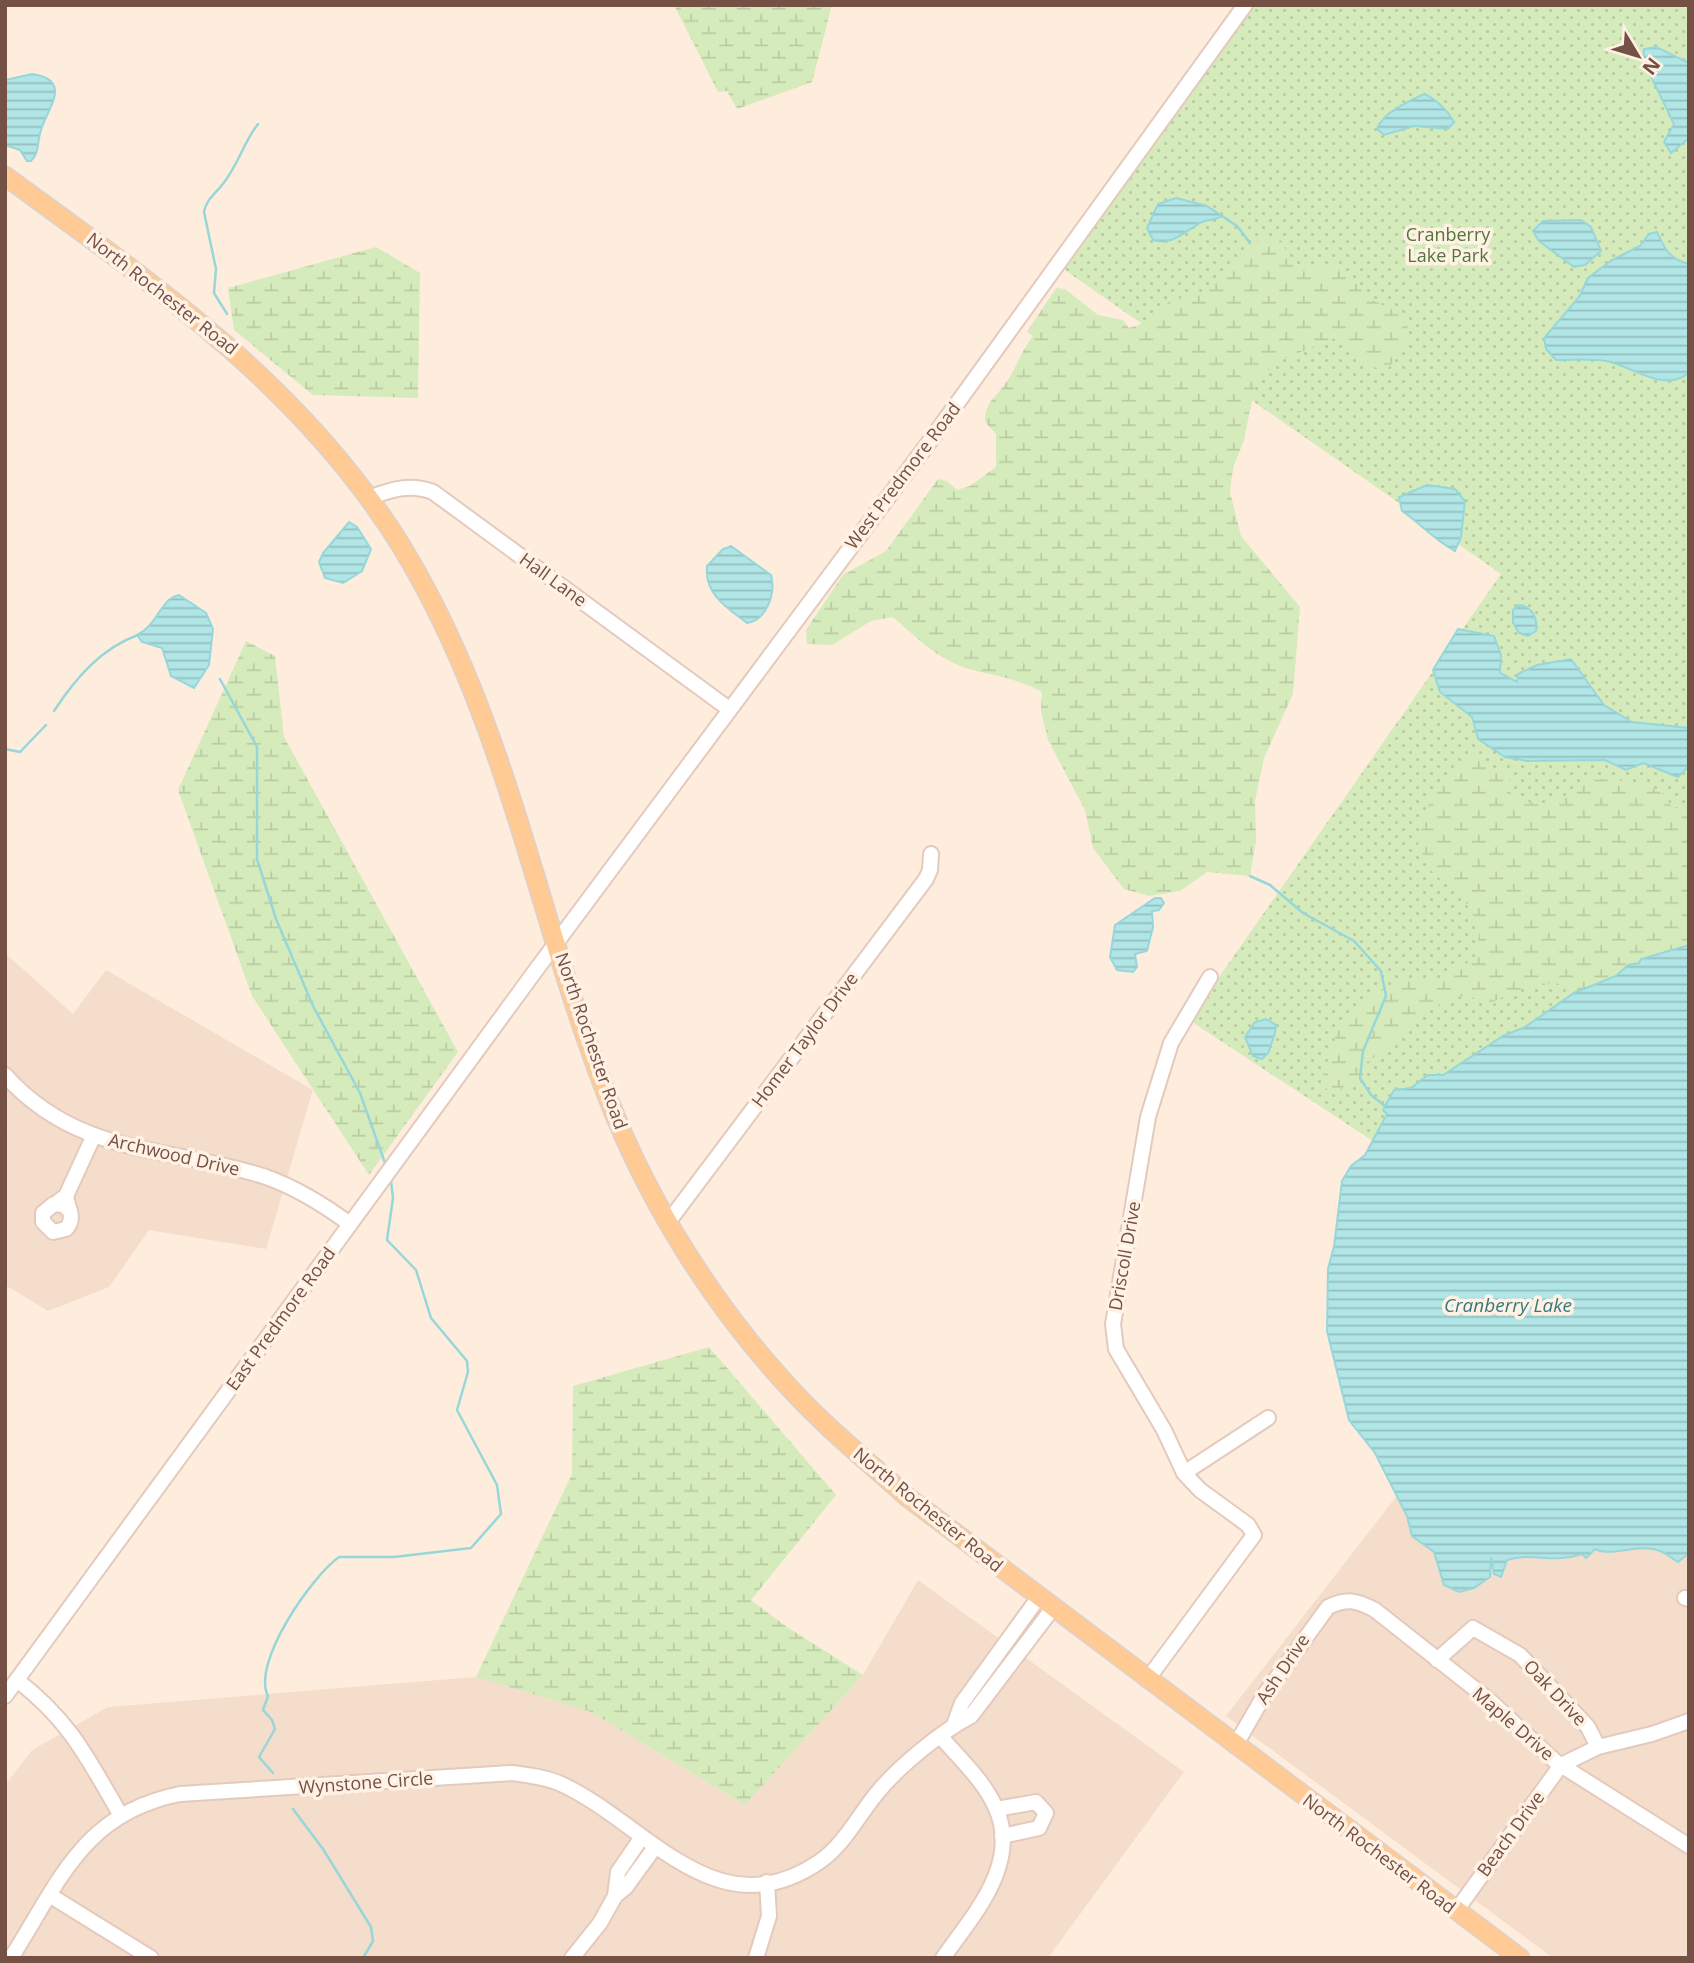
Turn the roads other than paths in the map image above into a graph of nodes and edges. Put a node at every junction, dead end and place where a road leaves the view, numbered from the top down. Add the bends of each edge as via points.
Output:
1 (1245, 5) edge
2 (5, 176) edge
3 (368, 498) junction
4 (729, 709) junction
5 (931, 854) dead end
6 (556, 942) junction
7 (1210, 976) dead end
8 (5, 1075) edge
9 (94, 1135) junction
10 (60, 1200) junction
11 (669, 1221) junction
12 (350, 1224) junction
13 (1268, 1418) dead end
14 (1184, 1473) junction
15 (1342, 1601) joint
16 (1046, 1603) junction
17 (1437, 1660) junction
18 (17, 1680) junction
19 (1147, 1680) junction
20 (5, 1696) edge
21 (1689, 1721) edge
22 (942, 1737) junction
23 (1235, 1746) junction
24 (1598, 1746) junction
25 (1561, 1765) junction
26 (997, 1809) junction
27 (120, 1814) junction
28 (1002, 1836) junction
29 (642, 1837) junction
30 (1689, 1846) edge
31 (655, 1847) junction
32 (767, 1882) junction
33 (51, 1896) junction
34 (615, 1896) junction
35 (1455, 1910) junction
36 (11, 1958) edge
37 (151, 1958) edge
38 (572, 1958) edge
39 (756, 1958) edge
40 (943, 1958) edge
41 (1520, 1958) edge

1 - 4 street, West Predmore Road via 936,434
2 - 3 main road, North Rochester Road via 201,320 243,357 332,451
3 - 4 street, Hall Lane via 398,487 418,486 433,492
3 - 6 main road, North Rochester Road via 399,544 466,668 500,757
4 - 6 street, West Predmore Road
5 - 11 street, Homer Taylor Drive via 926,878
6 - 11 main road, North Rochester Road via 608,1098
6 - 12 street, East Predmore Road
7 - 14 street, Driscoll Drive via 1171,1043 1148,1117 1113,1324 1116,1349
8 - 9 street, Archwood Drive via 50,1112
9 - 10 street
9 - 12 street, Archwood Drive via 136,1150 266,1177 313,1199
10 - 10 street via 72,1221 66,1230 52,1232 42,1217 46,1208
11 - 16 main road, North Rochester Road via 727,1311 807,1407 906,1496
12 - 18 street, East Predmore Road
13 - 14 street
14 - 19 street, Driscoll Drive via 1248,1525 1254,1535
15 - 17 street, Maple Drive via 1356,1600 1375,1610
15 - 23 street, Ash Drive via 1328,1607 1313,1625
16 - 19 main road, North Rochester Road
16 - 22 street, Wynstone Circle via 962,1703 954,1725
17 - 24 street, Oak Drive via 1474,1628 1520,1655 1588,1727
17 - 25 street, Maple Drive
18 - 20 street, East Predmore Road
18 - 27 street via 67,1726
19 - 23 main road, North Rochester Road
21 - 24 street, Beach Drive
22 - 26 street
22 - 32 street, Wynstone Circle via 878,1791 828,1855 808,1869
23 - 35 main road, North Rochester Road
24 - 25 street, Beach Drive
25 - 30 street, Maple Drive
25 - 35 street, Beach Drive
26 - 28 street
26 - 28 street via 1035,1802 1046,1813 1039,1828
27 - 29 street, Wynstone Circle via 180,1794 512,1773 556,1782
27 - 33 street, Wynstone Circle via 90,1838
28 - 40 street via 993,1885
29 - 31 street, Wynstone Circle
29 - 34 street via 618,1872
31 - 32 street, Wynstone Circle via 715,1880
31 - 34 street
32 - 39 street via 769,1916
33 - 36 street, Wynstone Circle
33 - 37 street
34 - 38 street
35 - 41 main road, North Rochester Road

